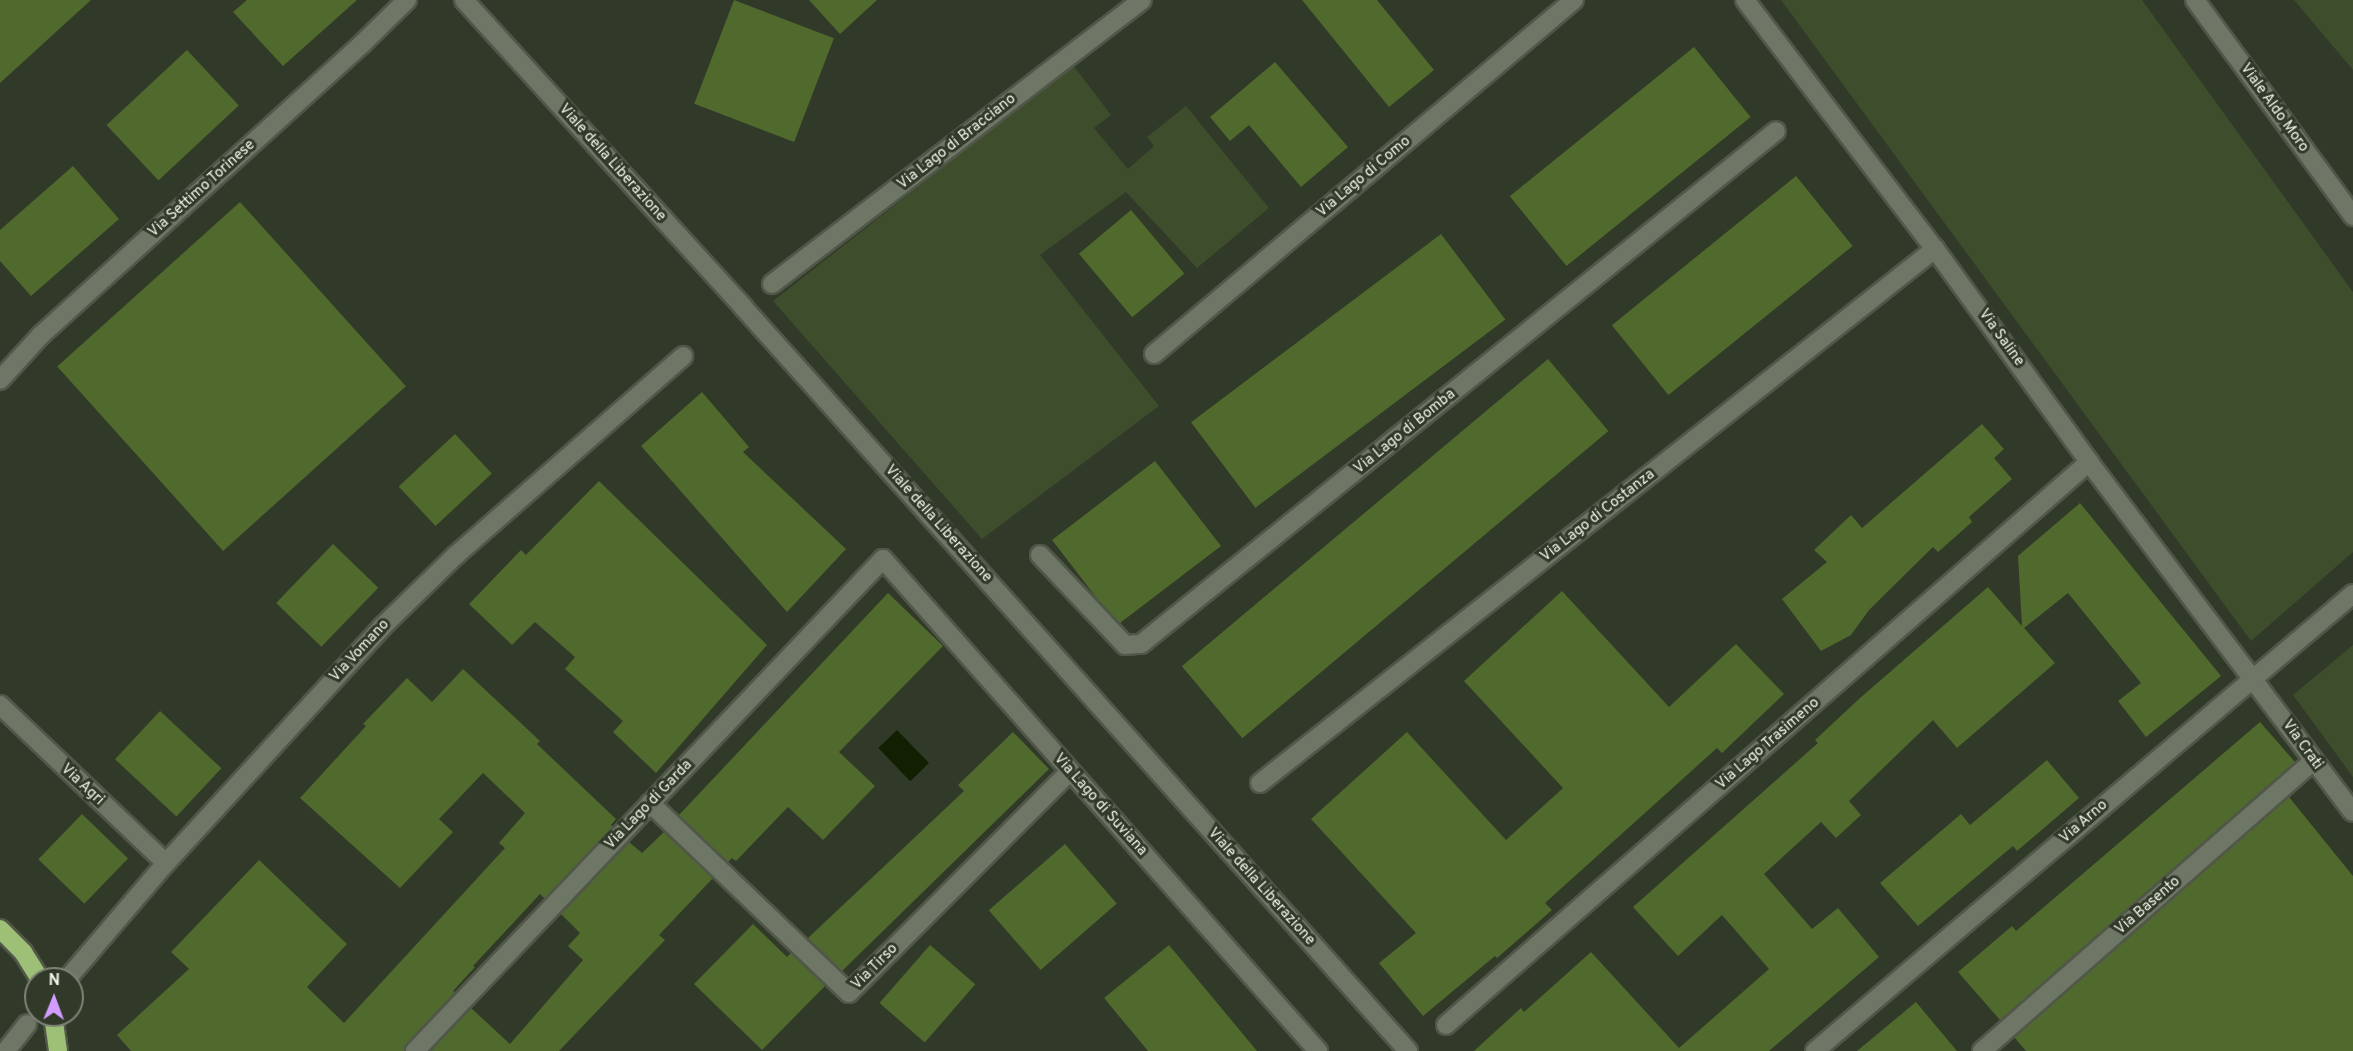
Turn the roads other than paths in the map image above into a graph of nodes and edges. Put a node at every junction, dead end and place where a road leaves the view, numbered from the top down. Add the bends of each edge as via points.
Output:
1 (407, 0) edge
2 (464, 0) edge
3 (1142, 0) edge
4 (1574, 0) edge
5 (1745, 0) edge
6 (2195, 0) edge
7 (1776, 131) dead end
8 (2353, 216) edge
9 (1935, 249) junction
10 (772, 284) dead end
11 (1154, 354) dead end
12 (683, 356) dead end
13 (0, 380) edge
14 (2089, 462) junction
15 (1041, 555) dead end
16 (883, 559) joint
17 (2353, 594) edge
18 (2253, 677) junction
19 (0, 705) edge
20 (2313, 761) junction
21 (1070, 771) junction
22 (1260, 783) dead end
23 (650, 803) junction
24 (2353, 812) edge
25 (166, 863) junction
26 (0, 929) edge
27 (32, 967) edge
28 (77, 967) edge
29 (1446, 1025) dead end
30 (25, 1027) edge
31 (55, 1027) edge
32 (58, 1047) edge
33 (6, 1051) edge
34 (415, 1051) edge
35 (1318, 1051) edge
36 (1408, 1051) edge
37 (1815, 1051) edge
38 (1982, 1051) edge

1 - 13 street, Via Settimo Torinese via 40,335
2 - 36 street, Viale della Liberazione
3 - 10 street, Via Lago di Bracciano
4 - 11 street, Via Lago di Como
5 - 9 street, Via Saline
6 - 8 street, Viale Aldo Moro
7 - 15 street, Via Lago di Bomba via 1140,645 1125,645
9 - 14 street, Via Saline
9 - 22 street, Via Lago di Costanza
12 - 25 street, Via Vomano via 417,592
14 - 18 street, Via Saline
14 - 29 street, Via Lago Trasimeno
16 - 21 street, Via Lago di Suviana
16 - 23 street, Via Lago di Garda
17 - 18 street, Via Arno
18 - 20 street, Via Crati
18 - 37 street, Via Arno
19 - 25 street, Via Agri
20 - 24 street, Via Crati
20 - 38 street, Via Basento
21 - 23 street, Via Tirso via 849,993
21 - 35 street, Via Lago di Suviana
23 - 34 street, Via Lago di Garda
25 - 28 street, Via Vomano
26 - 27 highway
30 - 33 street
31 - 32 highway

